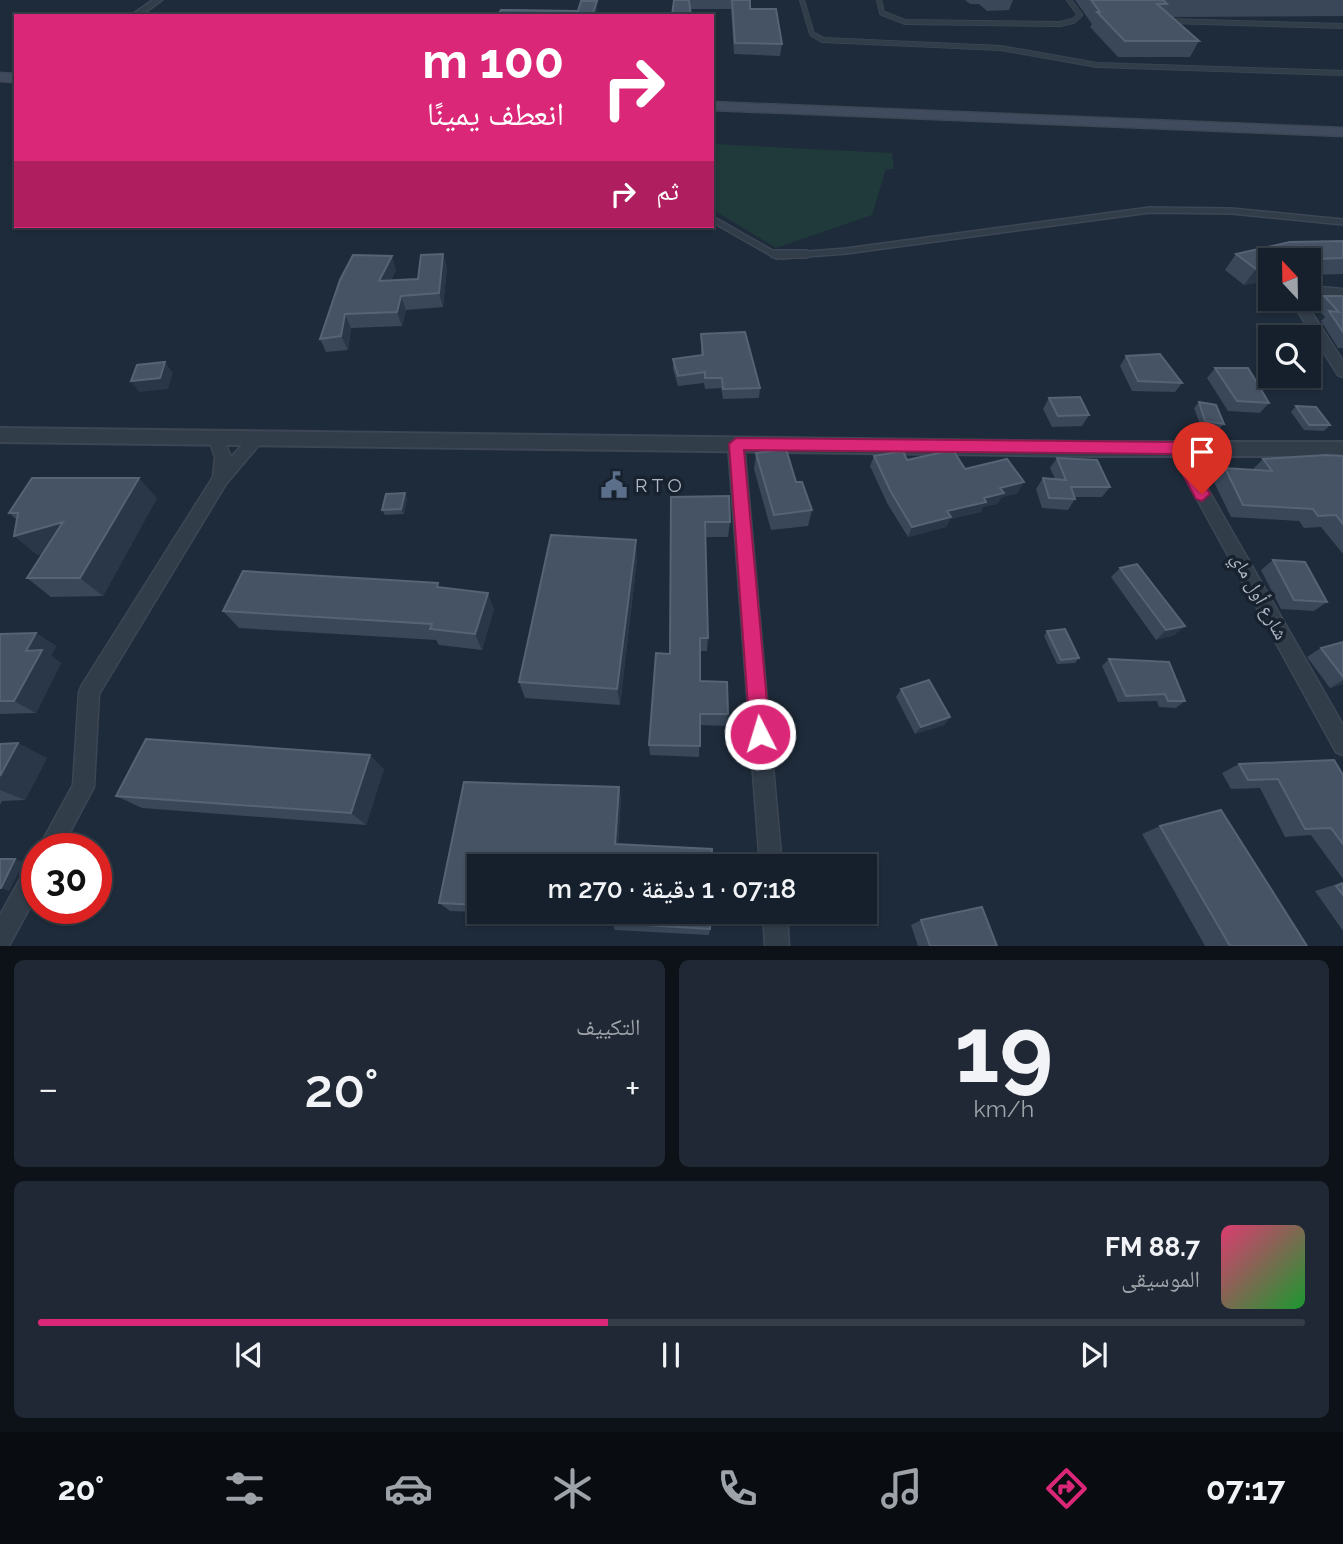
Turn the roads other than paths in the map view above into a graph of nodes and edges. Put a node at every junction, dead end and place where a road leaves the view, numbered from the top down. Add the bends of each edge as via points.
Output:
1 (158, 0) edge
2 (802, 0) edge
3 (879, 0) edge
4 (1069, 0) edge
5 (137, 14) edge
6 (1162, 15) edge
7 (1343, 26) edge
8 (1343, 73) edge
9 (714, 98) edge
10 (714, 106) edge
11 (1343, 124) edge
12 (1343, 132) edge
13 (714, 220) edge
14 (1343, 222) edge
15 (1321, 291) edge
16 (1343, 293) edge
17 (1304, 312) edge
18 (1343, 372) edge
19 (0, 435) edge
20 (216, 437) junction
21 (257, 438) junction
22 (736, 444) junction
23 (1177, 448) junction
24 (1343, 449) edge
25 (220, 480) junction
26 (1343, 744) edge
27 (58, 833) edge
28 (770, 854) edge
29 (21, 900) edge
30 (776, 924) edge
31 (0, 938) edge
32 (777, 946) edge

1 - 5 street
2 - 8 lane via 812,34 823,40 1001,48 1088,64
3 - 4 lane via 882,13 905,22 1060,24 1080,15
6 - 7 lane via 1183,24
9 - 11 main road
10 - 12 main road
13 - 14 lane via 778,256 1150,210 1231,211
15 - 16 street
17 - 18 street
19 - 20 street
20 - 21 street
20 - 25 street via 225,466
21 - 22 street
21 - 25 street
22 - 23 street
22 - 28 street
23 - 24 street
23 - 26 street, شارع أول ماي
25 - 27 street via 89,692 83,787
29 - 31 street
30 - 32 street

